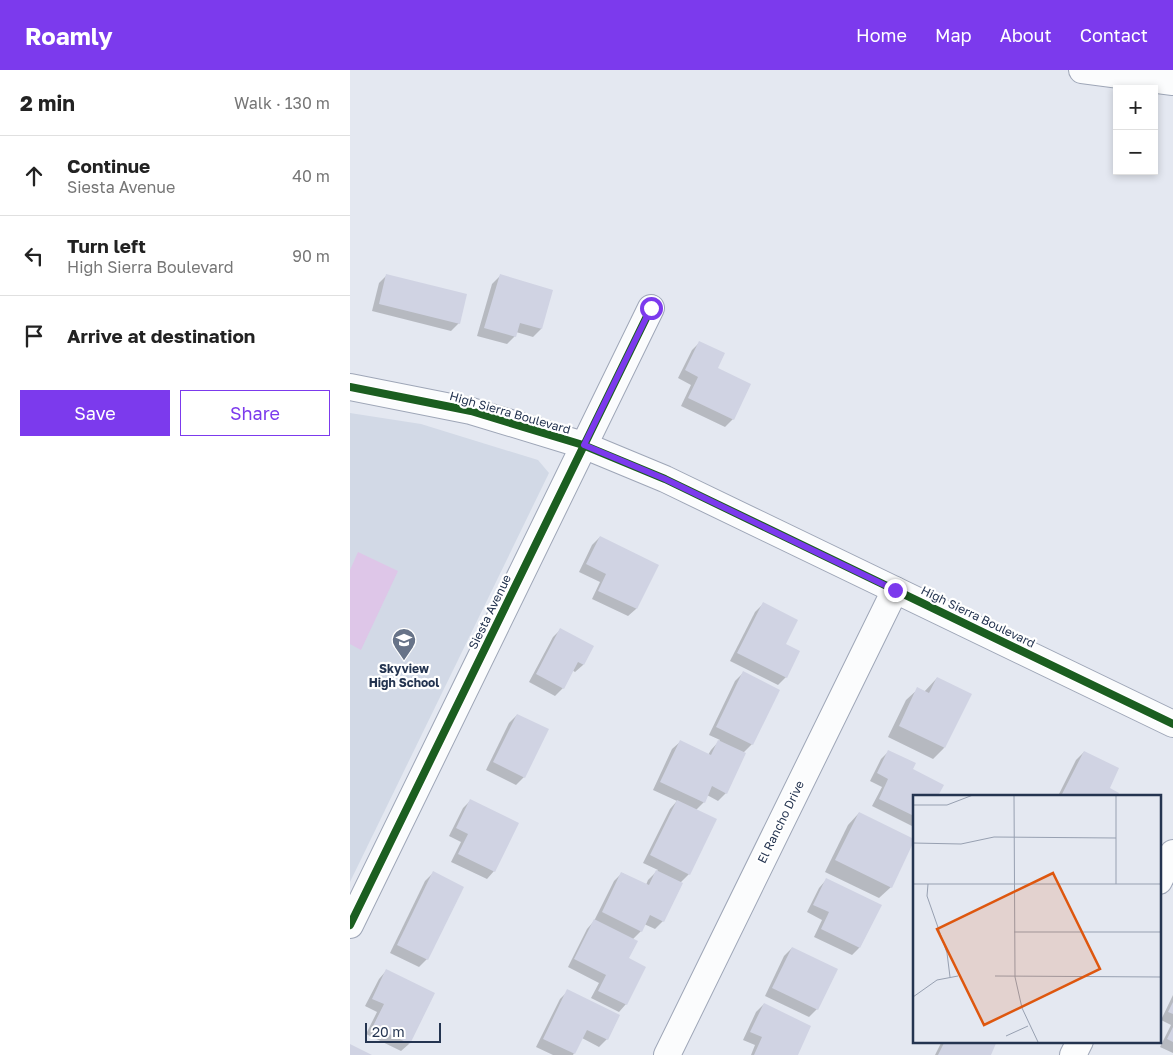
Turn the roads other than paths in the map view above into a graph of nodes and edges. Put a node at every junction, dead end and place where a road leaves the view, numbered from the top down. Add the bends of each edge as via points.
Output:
1 (1082, 70) edge
2 (1173, 82) edge
3 (651, 308) dead end
4 (350, 387) edge
5 (584, 445) junction
6 (895, 590) junction
7 (1173, 724) edge
8 (1173, 853) edge
9 (1160, 879) edge
10 (350, 925) edge
11 (1080, 1042) edge
12 (666, 1055) edge
13 (1074, 1055) edge

1 - 2 street
3 - 5 street, Siesta Avenue
4 - 5 street, High Sierra Boulevard via 470,411
5 - 6 street, High Sierra Boulevard via 665,479
5 - 10 street, Siesta Avenue
6 - 7 street, High Sierra Boulevard
6 - 12 street, El Rancho Drive
8 - 9 street
11 - 13 street

